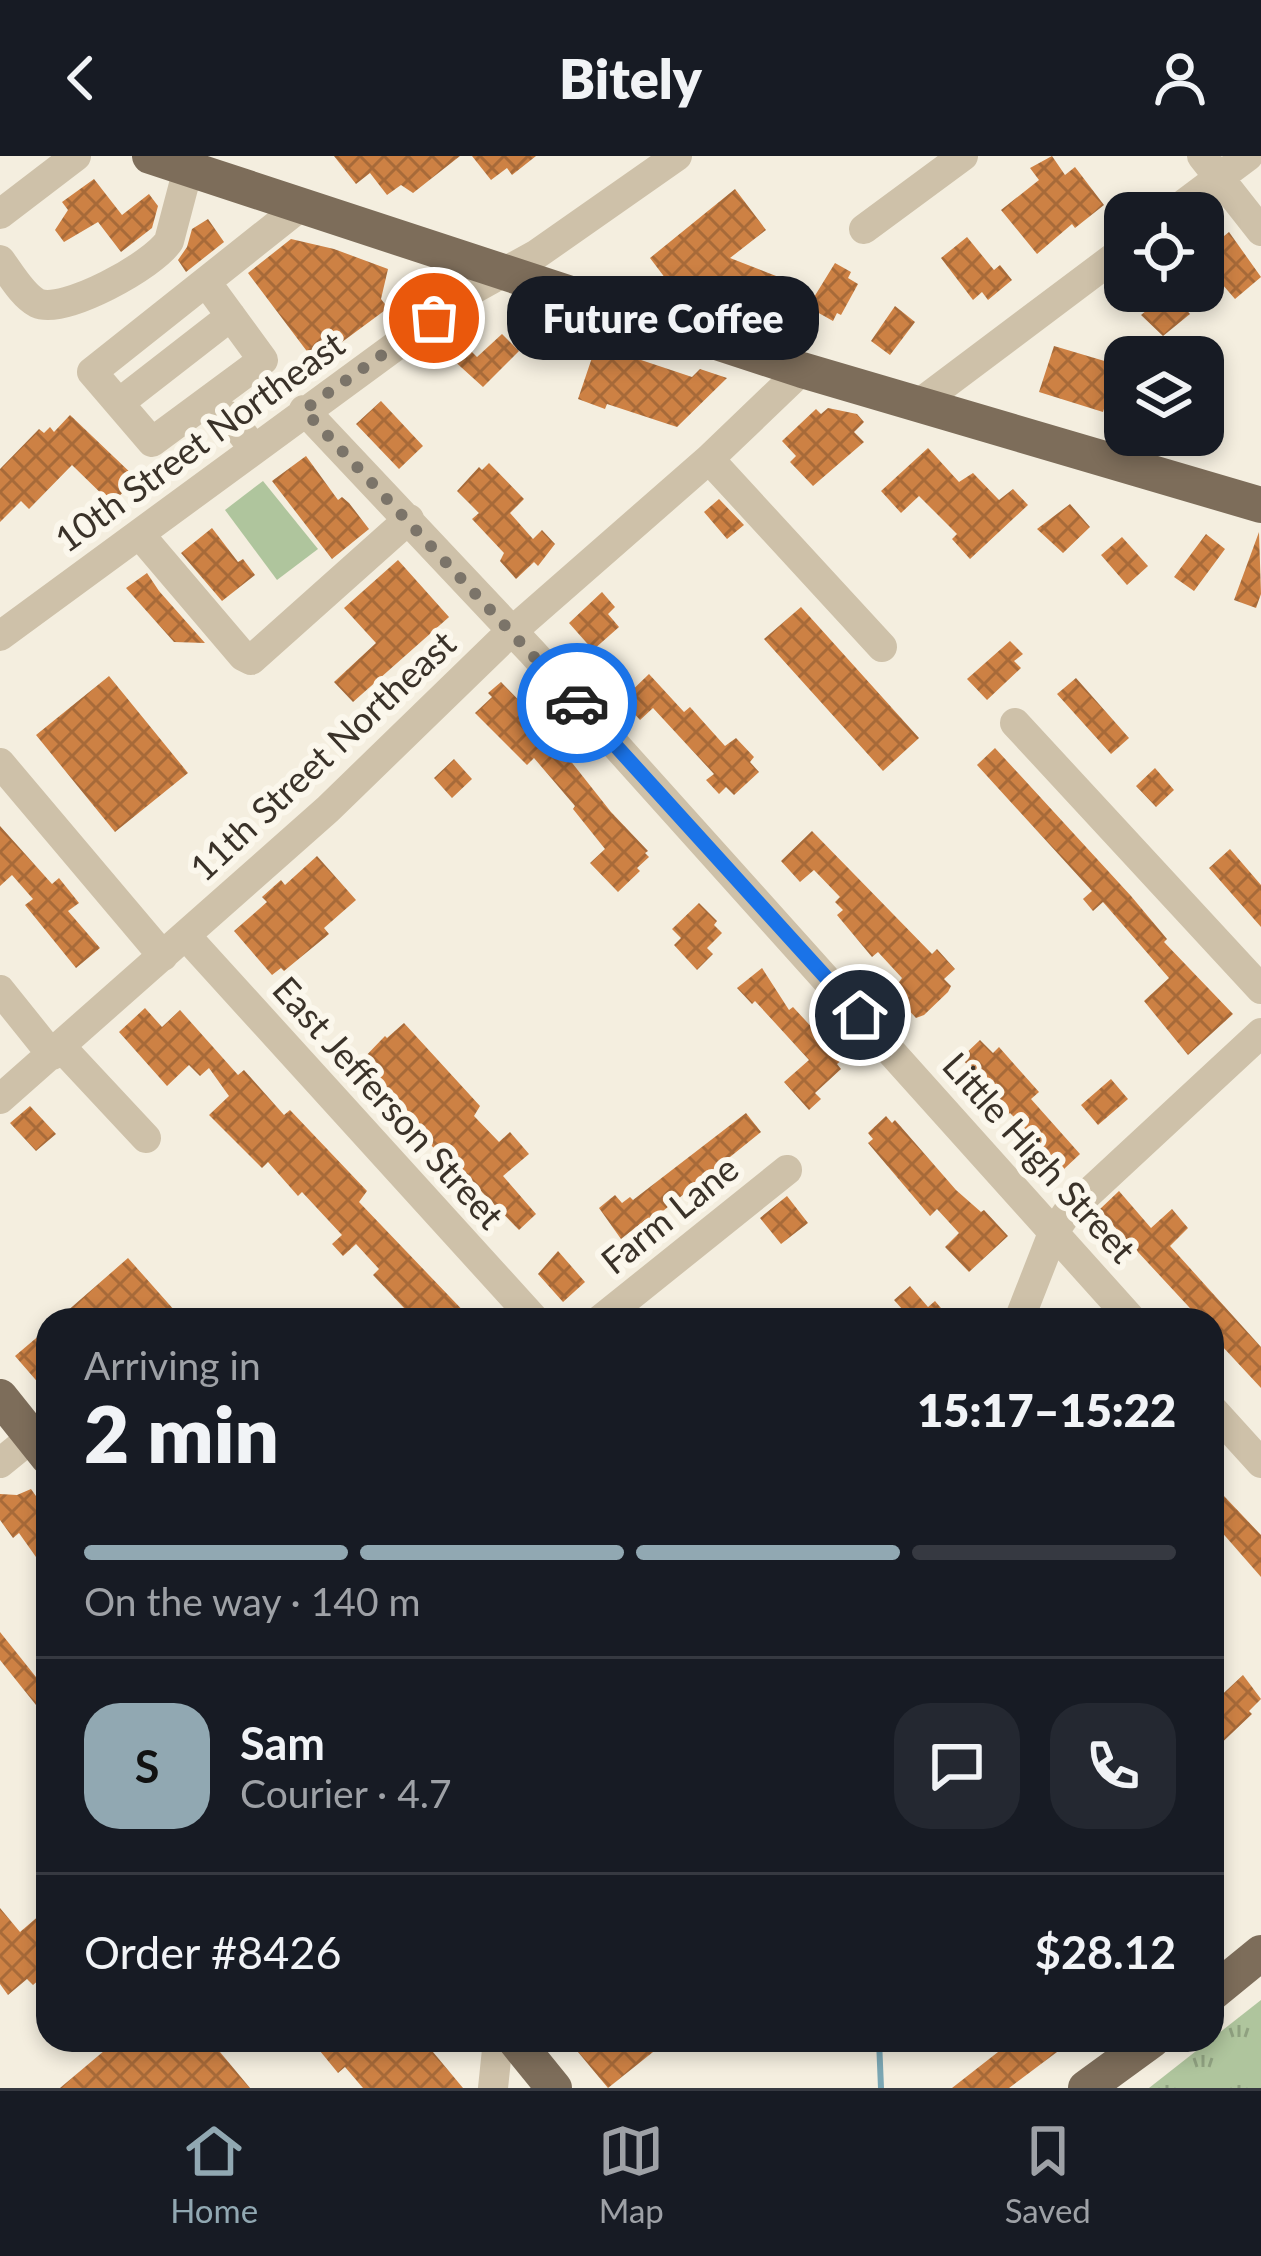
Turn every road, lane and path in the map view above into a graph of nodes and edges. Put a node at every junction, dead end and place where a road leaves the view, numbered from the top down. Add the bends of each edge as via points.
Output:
1 (76, 156) edge
2 (150, 156) edge
3 (677, 156) edge
4 (963, 156) edge
5 (1248, 156) edge
6 (1210, 167) edge
7 (188, 169) junction
8 (235, 169) edge
9 (1189, 192) edge
10 (301, 206) junction
11 (0, 214) edge
12 (864, 229) dead end
13 (1261, 231) edge
14 (0, 260) edge
15 (1104, 265) edge
16 (507, 274) junction
17 (206, 282) junction
18 (231, 316) junction
19 (802, 370) junction
20 (119, 403) junction
21 (920, 403) junction
22 (304, 410) junction
23 (229, 416) dead end
24 (253, 448) junction
25 (709, 459) junction
26 (1261, 505) edge
27 (410, 519) junction
28 (140, 535) junction
29 (512, 631) junction
30 (1, 633) edge
31 (882, 647) dead end
32 (1016, 723) dead end
33 (0, 763) edge
34 (174, 946) junction
35 (1261, 989) edge
36 (0, 990) edge
37 (1261, 1033) edge
38 (56, 1051) junction
39 (0, 1099) edge
40 (146, 1138) dead end
41 (787, 1170) dead end
42 (1053, 1233) junction
43 (523, 1308) edge
44 (615, 1308) edge
45 (1023, 1308) edge
46 (1121, 1308) edge
47 (0, 1397) edge
48 (1224, 1422) edge
49 (36, 1442) edge
50 (36, 1449) edge
51 (0, 1463) edge
52 (1261, 1463) edge
53 (1261, 1953) edge
54 (1224, 1983) edge
55 (497, 2052) edge
56 (525, 2052) edge
57 (1136, 2052) edge
58 (1091, 2086) edge
59 (493, 2088) edge
60 (554, 2088) edge

1 - 11 street
2 - 7 main road
3 - 16 street, 10th Street Northeast
4 - 12 street
5 - 6 street
6 - 9 street
6 - 13 street
7 - 8 main road
7 - 14 street via 170,241 117,281 41,305
8 - 10 main road
10 - 16 main road
10 - 17 street
15 - 21 street
16 - 19 main road
16 - 22 street, 10th Street Northeast via 472,290
17 - 18 street
17 - 20 street via 92,372
18 - 20 street
18 - 20 street via 263,360 152,442
19 - 21 main road
19 - 25 street, 11th Street Northeast
21 - 26 main road
22 - 24 street, 10th Street Northeast
22 - 27 street, Little High Street
23 - 24 street
24 - 28 street, 10th Street Northeast
25 - 29 street, 11th Street Northeast
25 - 31 street
27 - 28 street via 251,660
27 - 29 street, Little High Street
28 - 30 street, 10th Street Northeast
29 - 34 street, 11th Street Northeast
29 - 42 street, Little High Street
32 - 35 street
33 - 34 street, East Jefferson Street
34 - 38 street, 11th Street Northeast
34 - 43 street, East Jefferson Street
36 - 38 street
37 - 42 street
38 - 39 street, 11th Street Northeast
38 - 40 street
41 - 44 street, Farm Lane
42 - 45 street
42 - 46 street, Little High Street
47 - 49 main road
48 - 52 street
50 - 51 street
53 - 54 main road
55 - 59 street
56 - 60 main road
57 - 58 main road

